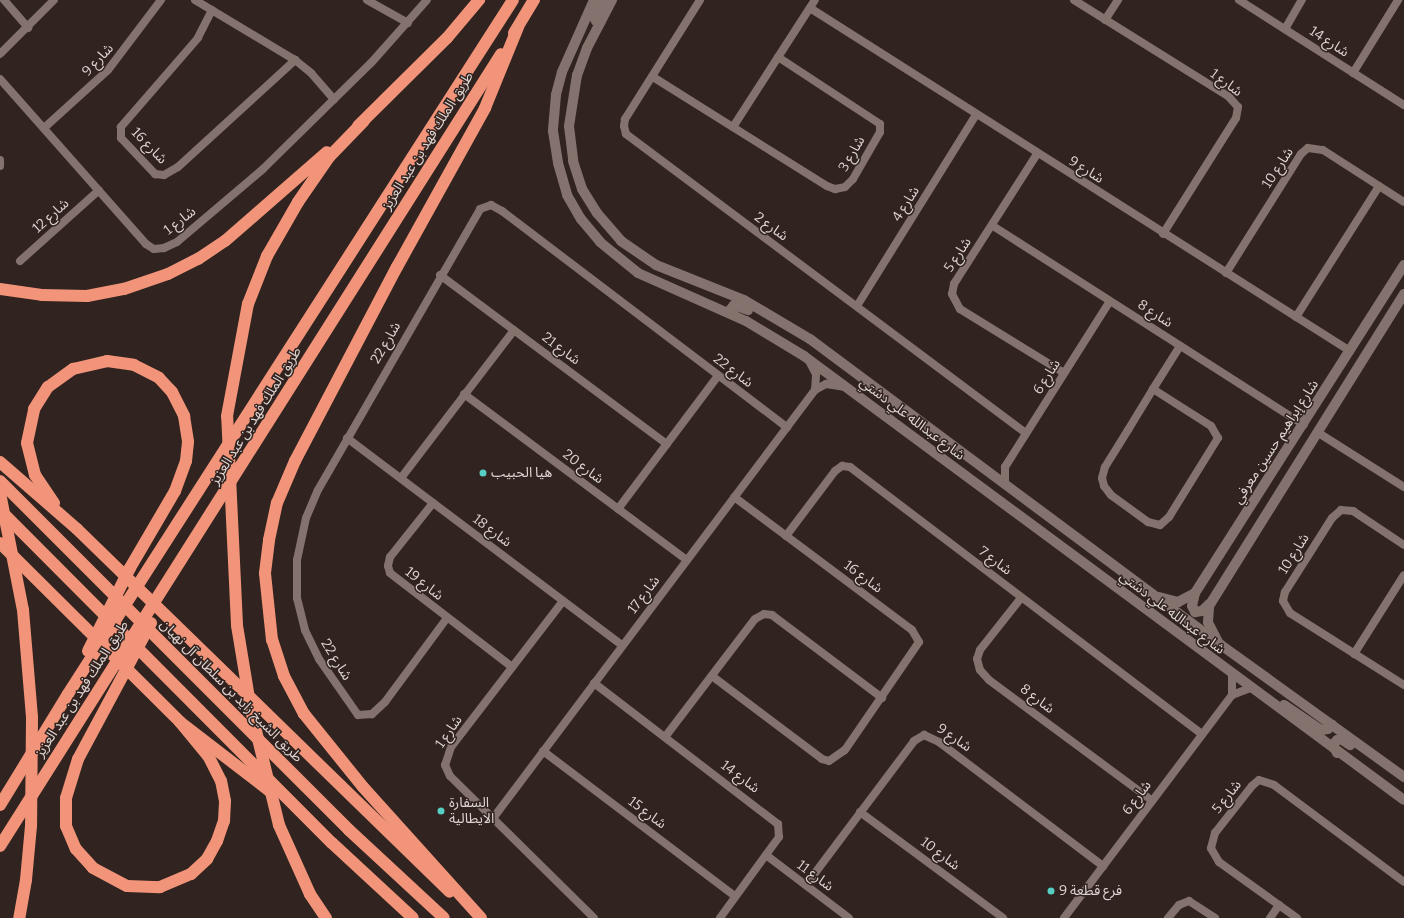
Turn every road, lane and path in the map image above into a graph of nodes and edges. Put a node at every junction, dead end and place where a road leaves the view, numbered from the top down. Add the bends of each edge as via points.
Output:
1 (4, 0) edge
2 (54, 0) edge
3 (162, 0) edge
4 (195, 0) edge
5 (367, 0) edge
6 (426, 0) edge
7 (479, 0) edge
8 (513, 0) edge
9 (534, 0) edge
10 (594, 0) edge
11 (602, 0) edge
12 (612, 0) edge
13 (700, 0) edge
14 (815, 0) edge
15 (1074, 0) edge
16 (1118, 0) edge
17 (1239, 0) edge
18 (1302, 0) edge
19 (1398, 0) edge
20 (810, 8) junction
21 (212, 10) junction
22 (1106, 20) junction
23 (601, 21) junction
24 (408, 24) junction
25 (518, 27) junction
26 (28, 28) junction
27 (1285, 29) junction
28 (0, 54) edge
29 (778, 57) junction
30 (295, 60) junction
31 (1353, 73) junction
32 (653, 77) junction
33 (0, 79) edge
34 (334, 99) junction
35 (1404, 105) edge
36 (976, 116) junction
37 (364, 121) junction
38 (733, 127) junction
39 (44, 128) junction
40 (1037, 154) junction
41 (0, 160) edge
42 (0, 166) edge
43 (1379, 186) junction
44 (99, 190) junction
45 (1404, 202) edge
46 (993, 226) junction
47 (1163, 234) junction
48 (20, 261) dead end
49 (1404, 266) edge
50 (1226, 273) junction
51 (440, 275) junction
52 (0, 288) edge
53 (1404, 294) edge
54 (1110, 301) junction
55 (857, 306) junction
56 (734, 315) junction
57 (1296, 317) junction
58 (514, 330) junction
59 (798, 331) junction
60 (1180, 346) junction
61 (1350, 351) junction
62 (804, 356) junction
63 (1064, 373) junction
64 (718, 376) junction
65 (848, 389) junction
66 (1153, 389) junction
67 (814, 390) junction
68 (464, 394) junction
69 (1304, 425) junction
70 (787, 427) junction
71 (1317, 432) junction
72 (1026, 433) junction
73 (347, 438) junction
74 (667, 444) junction
75 (0, 462) edge
76 (1005, 467) junction
77 (988, 473) junction
78 (401, 478) junction
79 (0, 481) edge
80 (1005, 485) junction
81 (1404, 487) edge
82 (0, 493) edge
83 (734, 497) junction
84 (433, 503) junction
85 (618, 509) junction
86 (0, 510) edge
87 (77, 529) junction
88 (786, 536) junction
89 (0, 543) edge
90 (1404, 545) edge
91 (687, 560) junction
92 (1404, 574) edge
93 (171, 579) junction
94 (1195, 593) junction
95 (1152, 594) junction
96 (1021, 598) junction
97 (563, 601) junction
98 (1210, 602) junction
99 (447, 618) junction
100 (622, 645) junction
101 (1221, 645) junction
102 (1354, 654) junction
103 (512, 667) junction
104 (1232, 675) junction
105 (712, 676) junction
106 (594, 683) junction
107 (1404, 685) edge
108 (1250, 688) junction
109 (68, 694) junction
110 (1232, 695) junction
111 (882, 698) junction
112 (180, 722) junction
113 (1332, 726) junction
114 (1202, 734) junction
115 (665, 737) junction
116 (543, 751) junction
117 (1338, 753) junction
118 (1404, 777) edge
119 (1404, 784) edge
120 (1151, 800) junction
121 (1404, 800) edge
122 (0, 805) edge
123 (860, 812) junction
124 (494, 817) junction
125 (332, 843) junction
126 (0, 846) edge
127 (766, 855) junction
128 (1103, 866) junction
129 (1404, 882) edge
130 (806, 885) junction
131 (735, 896) junction
132 (1279, 905) junction
133 (19, 918) edge
134 (326, 918) edge
135 (413, 918) edge
136 (444, 918) edge
137 (476, 918) edge
138 (481, 918) edge
139 (594, 918) edge
140 (720, 918) edge
141 (849, 918) edge
142 (1003, 918) edge
143 (1064, 918) edge
144 (1168, 918) edge
145 (1215, 918) edge
146 (1270, 918) edge
147 (1297, 918) edge

1 - 26 street
2 - 26 street
3 - 39 street, شارع 9 via 108,70
4 - 21 street
5 - 24 street
6 - 24 street
7 - 37 highway via 447,38
8 - 109 highway, طريق الملك فهد بن عبد العزيز
9 - 25 highway, طريق الملك فهد بن عبد العزيز
10 - 56 main road, شارع عبدالله علي دشتي via 566,60 556,95 554,140 567,194 589,230 624,264 667,288
11 - 23 main road via 594,17 596,21
12 - 23 main road, شارع عبدالله علي دشتي
13 - 32 street, شارع 2
14 - 20 street
15 - 22 street, شارع 1
16 - 22 street
17 - 27 street, شارع 14
18 - 27 street
19 - 31 street
20 - 29 street
20 - 36 street, شارع 9
21 - 30 street
21 - 30 street, شارع 16 via 198,38 121,127 121,138 155,174 164,175 178,168
22 - 47 street, شارع 1 via 1229,97 1238,107 1236,118
23 - 59 main road, شارع عبدالله علي دشتي via 577,75 569,118 573,161 578,180 592,206 620,241 644,258 744,300
24 - 34 street, شارع 1
25 - 93 highway, طريق الملك فهد بن عبد العزيز
25 - 138 highway via 485,108 396,267 295,461 277,503 265,573 272,640 284,676 304,714 363,787
26 - 28 street
27 - 31 street, شارع 14
29 - 38 street
29 - 38 street, شارع 3 via 878,122 880,132 853,179 845,187 832,189
30 - 34 street via 311,73
31 - 35 street, شارع 14
32 - 38 street, شارع 3
32 - 55 street, شارع 2 via 625,119 624,128 628,136
33 - 39 street, شارع 1
34 - 44 street, شارع 1 via 250,181 168,247 154,249 146,244
36 - 40 street, شارع 9
36 - 55 street, شارع 4
37 - 52 highway via 225,241 184,267 124,289 87,296 42,296
37 - 134 highway via 329,157 298,202 267,256 248,304 227,416 237,626 251,710 279,825 294,861
39 - 44 street, شارع 1
40 - 46 street, شارع 5
40 - 47 street, شارع 9
41 - 42 street
43 - 45 street, شارع 10
43 - 50 street, شارع 10 via 1323,150 1308,148 1301,154
43 - 57 street
44 - 48 street, شارع 12
46 - 54 street, شارع 8
46 - 63 street, شارع 5 via 954,284 954,301 960,309
47 - 50 street, شارع 9
49 - 61 main road, شارع إبراهيم حسين معرفي
50 - 57 street, شارع 9
51 - 58 street, شارع 21
51 - 64 street, شارع 22 via 476,213 485,206 495,206
51 - 73 street, شارع 22
53 - 71 main road, شارع إبراهيم حسين معرفي
54 - 60 street, شارع 8
54 - 63 street, شارع 6
55 - 72 street, شارع 2
56 - 59 main road via 731,308 739,305 776,325
56 - 62 main road, شارع عبدالله علي دشتي
57 - 61 street, شارع 9
58 - 68 street
58 - 74 street, شارع 21
59 - 77 main road, شارع عبدالله علي دشتي
60 - 66 street
60 - 69 street, شارع 8
61 - 69 main road, شارع إبراهيم حسين معرفي
62 - 65 main road, شارع عبدالله علي دشتي
62 - 67 street via 816,374
63 - 72 street, شارع 6
64 - 70 street, شارع 22
64 - 74 street
65 - 67 street via 830,384
65 - 104 main road, شارع عبدالله علي دشتي
66 - 66 street via 1211,426 1218,438 1170,517 1160,525 1148,522 1111,495 1102,478 1105,467
67 - 70 street, شارع 17
68 - 78 street
68 - 85 street, شارع 20
69 - 94 main road, شارع إبراهيم حسين معرفي
70 - 83 street, شارع 17
71 - 81 street
71 - 98 main road, شارع إبراهيم حسين معرفي
72 - 76 street, شارع 6
73 - 78 street, شارع 18
73 - 99 street, شارع 22 via 318,490 306,518 299,547 296,586 299,613 309,640 354,713 368,716 381,707
74 - 85 street
75 - 87 highway
76 - 77 street via 997,472
76 - 80 street
77 - 80 main road, شارع عبدالله علي دشتي
78 - 84 street, شارع 18
79 - 136 highway, طريق الشيخ زايد بن سلطان آل نهيان via 349,830
80 - 95 main road, شارع عبدالله علي دشتي
82 - 133 highway via 14,556 29,664 33,772 26,880
83 - 88 street, شارع 16
83 - 91 street, شارع 17
84 - 97 street, شارع 18
84 - 99 street, شارع 19 via 392,554 388,566 392,575
85 - 91 street, شارع 20
86 - 125 highway
87 - 109 highway via 48,496 33,472 27,443 32,414 48,387 73,369 102,361 134,365 159,378 177,400 186,424 186,461 175,491 114,599
87 - 137 highway
88 - 96 street, شارع 7 via 832,474 839,467 847,466
88 - 111 street, شارع 16 via 912,630 918,638 917,648
89 - 112 highway
90 - 102 street, شارع 10 via 1358,514 1348,509 1341,510 1332,518 1285,592 1283,601 1287,610
91 - 100 street, شارع 17
92 - 102 street
93 - 112 highway via 131,664 78,759 68,784 65,812 70,838 84,859 115,881 138,888 171,884 199,867 217,841 224,822 225,801 221,781 208,756
93 - 126 highway, طريق الملك فهد بن عبد العزيز
94 - 95 main road via 1186,600 1174,602
94 - 98 main road via 1192,606 1195,612 1202,611
95 - 101 main road, شارع عبدالله علي دشتي
96 - 114 street, شارع 7
96 - 120 street, شارع 8 via 980,650 977,659 980,670 989,680
97 - 100 street, شارع 18
97 - 103 street, شارع 1
98 - 101 main road, شارع إبراهيم حسين معرفي via 1207,610 1208,622
99 - 103 street, شارع 19
100 - 106 street, شارع 17
101 - 113 main road, شارع عبدالله علي دشتي
102 - 107 street, شارع 10
103 - 124 street, شارع 1 via 451,748 445,762 450,776
104 - 108 main road, شارع عبدالله علي دشتي
104 - 110 street
105 - 111 street via 757,617 768,614
105 - 111 street, شارع 16 via 827,761 835,760 842,754
105 - 115 street
106 - 115 street, شارع 14
106 - 116 street, شارع 17
108 - 110 street
108 - 113 main road via 1275,699 1321,730 1327,730
108 - 117 main road, شارع عبدالله علي دشتي
109 - 122 highway, طريق الملك فهد بن عبد العزيز
110 - 114 street, شارع 6
112 - 125 highway via 284,802
113 - 118 main road, شارع عبدالله علي دشتي
114 - 120 street, شارع 6
115 - 127 street, شارع 14 via 776,821 780,834
116 - 124 street, شارع 17
116 - 131 street, شارع 15
117 - 119 main road via 1333,745 1337,740 1341,740
117 - 121 main road, شارع عبدالله علي دشتي
120 - 128 street, شارع 6
123 - 128 street, شارع 9 via 916,739 926,735 939,742
123 - 130 street, شارع 9
123 - 142 street, شارع 10
124 - 139 street, شارع 1
125 - 135 highway
127 - 130 street, شارع 11
127 - 131 street, شارع 14
128 - 143 street, شارع 6
129 - 132 street, شارع 5 via 1274,785 1262,780 1252,786 1215,833 1211,848 1219,862
130 - 141 street, شارع 11
131 - 140 street, شارع 14
132 - 146 street
132 - 147 street, شارع 5
144 - 145 street via 1178,906 1187,901 1196,903

